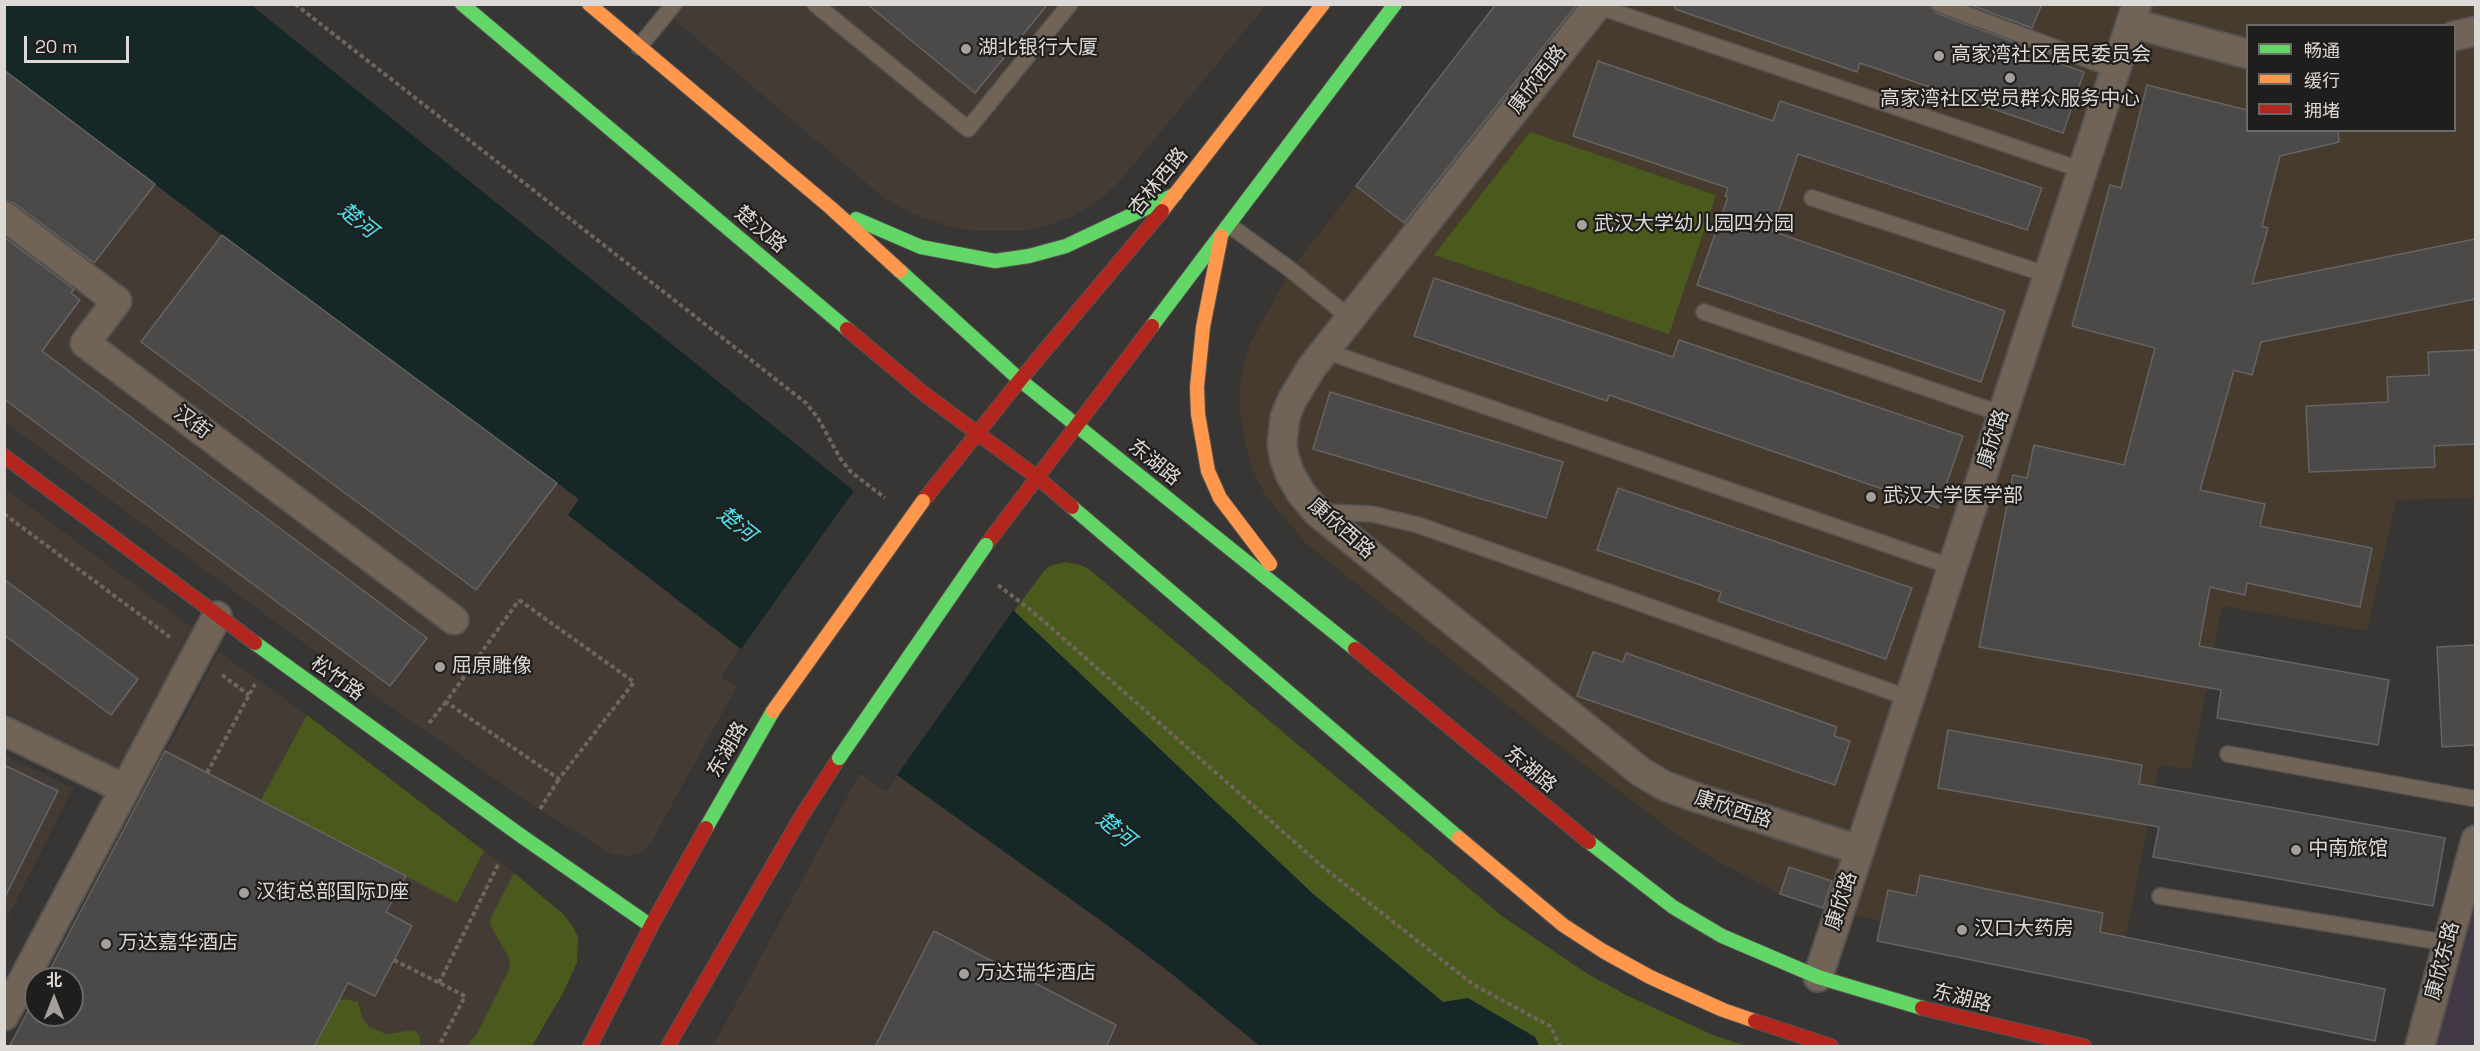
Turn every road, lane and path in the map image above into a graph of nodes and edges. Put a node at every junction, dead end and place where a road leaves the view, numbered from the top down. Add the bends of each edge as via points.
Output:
1 (295, 4) edge
2 (462, 4) edge
3 (589, 4) edge
4 (674, 4) edge
5 (815, 4) edge
6 (1070, 4) edge
7 (1323, 4) edge
8 (1395, 4) edge
9 (1939, 4) edge
10 (1597, 5) edge
11 (2134, 14) edge
12 (2475, 31) edge
13 (2456, 36) edge
14 (639, 47) junction
15 (2246, 54) edge
16 (2115, 70) junction
17 (2082, 170) junction
18 (1176, 194) junction
19 (1812, 198) dead end
20 (831, 208) junction
21 (4, 216) edge
22 (1225, 231) junction
23 (2048, 275) junction
24 (1704, 312) dead end
25 (1350, 318) junction
26 (1325, 351) junction
27 (1020, 380) junction
28 (2002, 414) junction
29 (1077, 426) junction
30 (978, 432) junction
31 (4, 456) edge
32 (1038, 478) junction
33 (887, 500) dead end
34 (1317, 512) junction
35 (4, 514) edge
36 (1952, 567) junction
37 (996, 583) dead end
38 (217, 616) junction
39 (454, 620) dead end
40 (1330, 630) junction
41 (196, 656) junction
42 (257, 680) dead end
43 (249, 695) junction
44 (1909, 698) junction
45 (446, 702) junction
46 (429, 723) dead end
47 (4, 731) edge
48 (2228, 754) dead end
49 (207, 773) dead end
50 (559, 779) junction
51 (125, 789) junction
52 (2475, 799) edge
53 (540, 810) dead end
54 (2475, 840) edge
55 (1859, 850) junction
56 (501, 857) dead end
57 (2160, 896) dead end
58 (651, 926) junction
59 (2448, 943) junction
60 (394, 960) dead end
61 (1818, 977) junction
62 (439, 983) junction
63 (4, 1016) edge
64 (439, 1047) edge
65 (590, 1047) edge
66 (668, 1047) edge
67 (1560, 1047) edge
68 (1832, 1047) edge
69 (2084, 1047) edge
70 (2420, 1047) edge

1 - 33 path via 806,404 840,459
2 - 30 main road, 楚汉路 via 923,393
3 - 14 main road
4 - 14 lane
5 - 6 lane via 968,129
7 - 18 main road, 杏林西路
8 - 22 main road
9 - 16 lane
10 - 17 lane
10 - 25 street, 康欣西路
11 - 15 street
11 - 16 street, 康欣路
12 - 13 street
14 - 20 main road
16 - 17 street, 康欣路
17 - 23 street, 康欣路
18 - 20 main road via 1066,246 995,261 921,247
18 - 27 main road, 杏林西路
19 - 23 lane
20 - 27 main road
21 - 39 street, 汉街 via 117,301 85,343
22 - 25 lane via 1291,270
22 - 29 main road
22 - 40 main road via 1203,327 1197,387 1208,471 1220,498 1256,548
23 - 28 street, 康欣路
24 - 28 lane
25 - 26 street, 康欣西路
26 - 34 street, 康欣西路 via 1292,400 1282,429 1290,474
26 - 36 lane
27 - 29 main road
27 - 30 main road, 东湖路
28 - 36 street, 康欣路
29 - 32 main road
29 - 40 main road, 东湖路
30 - 32 main road, 楚汉路
30 - 58 main road, 东湖路, bridge via 923,501 773,711
31 - 38 main road, 松竹路
32 - 66 main road, bridge via 986,545 839,758
32 - 68 main road via 1563,924 1661,982 1724,1010
34 - 44 lane via 1372,514 1418,525
34 - 55 street, 康欣西路 via 1641,772 1692,796
35 - 41 path
36 - 44 street, 康欣路
37 - 67 path via 1323,867 1474,985 1550,1026
38 - 41 street
38 - 58 main road, 松竹路
40 - 61 main road, 东湖路 via 1673,907 1722,936
41 - 43 path
41 - 51 street
42 - 43 path
43 - 49 path
44 - 55 street, 康欣路
45 - 46 path
45 - 50 path
45 - 50 path via 519,600 634,682
47 - 51 street
48 - 52 lane
50 - 53 path
51 - 63 street
54 - 59 street, 康欣东路
55 - 61 street, 康欣路
56 - 62 path
57 - 59 lane
58 - 65 main road, 东湖路
59 - 70 street, 康欣东路
60 - 62 path
61 - 69 main road, 东湖路 via 1905,1004
62 - 64 path via 465,996

